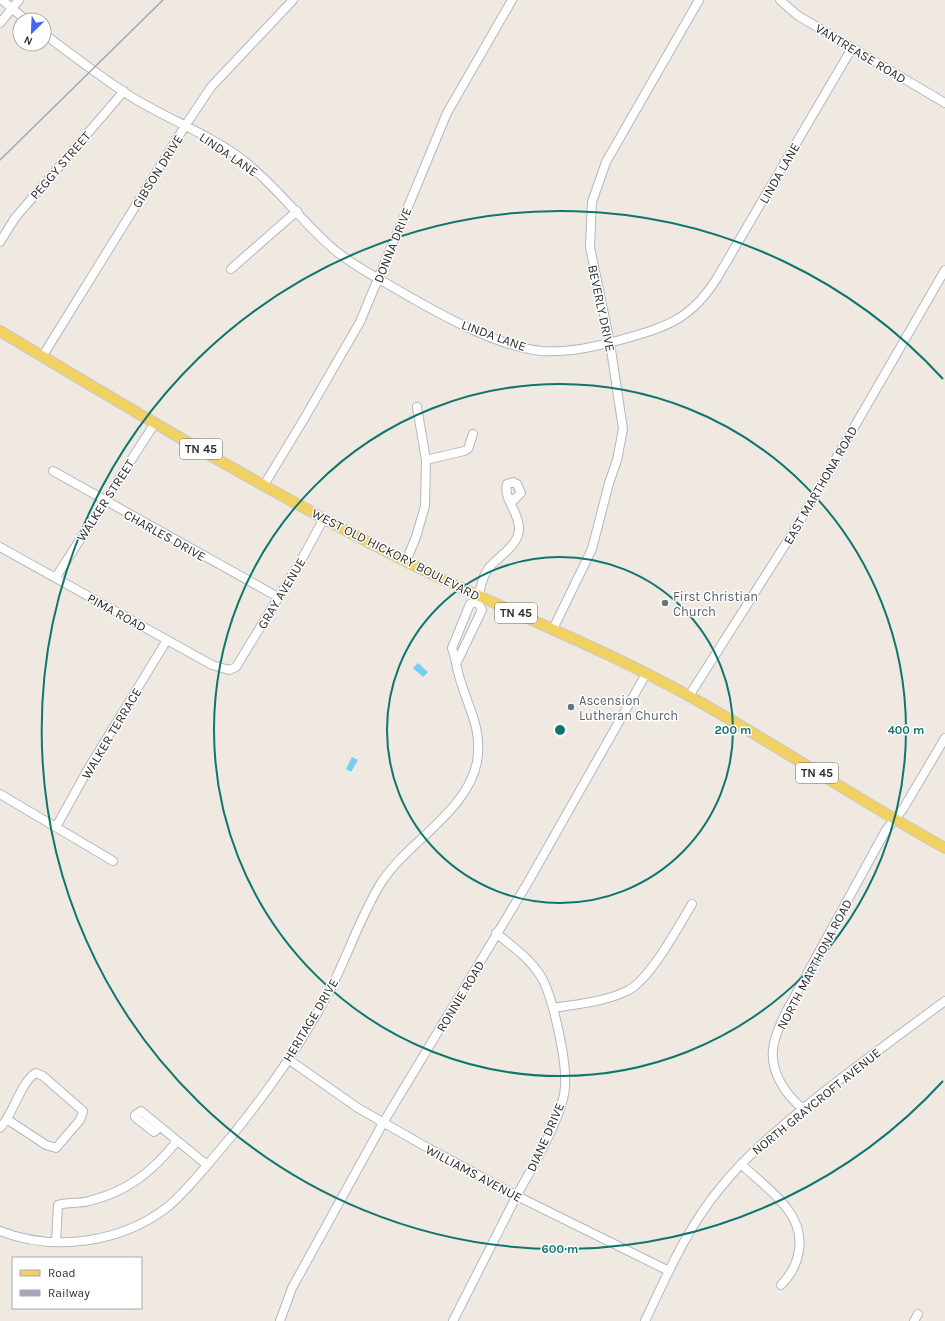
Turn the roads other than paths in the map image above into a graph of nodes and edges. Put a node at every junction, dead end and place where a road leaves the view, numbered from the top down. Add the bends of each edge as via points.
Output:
1 (2, 0) edge
2 (19, 0) edge
3 (293, 0) edge
4 (512, 0) edge
5 (699, 0) edge
6 (780, 0) edge
7 (12, 9) junction
8 (16, 12) edge
9 (0, 23) edge
10 (52, 40) edge
11 (852, 48) junction
12 (124, 91) junction
13 (945, 103) edge
14 (185, 126) junction
15 (297, 211) junction
16 (0, 242) edge
17 (231, 269) dead end
18 (945, 270) edge
19 (379, 279) junction
20 (0, 331) edge
21 (610, 343) junction
22 (42, 357) junction
23 (417, 407) dead end
24 (155, 423) junction
25 (473, 434) dead end
26 (426, 460) junction
27 (53, 471) dead end
28 (264, 485) junction
29 (508, 498) dead end
30 (104, 501) junction
31 (324, 518) junction
32 (0, 547) edge
33 (406, 561) junction
34 (56, 577) junction
35 (278, 597) junction
36 (478, 598) junction
37 (553, 629) junction
38 (167, 640) junction
39 (457, 662) junction
40 (236, 667) joint
41 (646, 674) junction
42 (689, 696) junction
43 (945, 738) edge
44 (0, 794) edge
45 (893, 820) junction
46 (56, 827) junction
47 (945, 848) edge
48 (113, 861) dead end
49 (692, 904) dead end
50 (496, 933) junction
51 (945, 1001) edge
52 (553, 1008) junction
53 (288, 1058) junction
54 (803, 1109) junction
55 (8, 1120) junction
56 (383, 1123) junction
57 (160, 1127) dead end
58 (0, 1128) edge
59 (177, 1141) junction
60 (741, 1164) junction
61 (207, 1165) junction
62 (517, 1196) junction
63 (0, 1231) edge
64 (56, 1242) junction
65 (669, 1271) junction
66 (780, 1285) dead end
67 (280, 1321) edge
68 (453, 1321) edge
69 (645, 1321) edge

1 - 7 street
2 - 7 street
3 - 14 street, GIBSON DRIVE via 211,87
4 - 19 street, DONNA DRIVE via 447,113
5 - 21 street, BEVERLY DRIVE via 606,162 592,202 590,247
6 - 11 street, VANTREASE ROAD via 797,15
7 - 8 street
7 - 9 street
10 - 12 street, LINDA LANE
11 - 13 street, VANTREASE ROAD
11 - 21 street, LINDA LANE via 718,278 703,299 676,321
12 - 14 street, LINDA LANE
12 - 16 street, PEGGY STREET via 15,218
14 - 15 street, LINDA LANE via 242,159
14 - 22 street, GIBSON DRIVE
15 - 17 street
15 - 19 street, LINDA LANE via 318,235 338,252
18 - 42 street, EAST MARTHONA ROAD via 797,526
19 - 21 street, LINDA LANE via 438,313 510,344 541,351 554,351
19 - 28 street, DONNA DRIVE via 346,346
20 - 22 main road, WEST OLD HICKORY BOULEVARD / TN 45
21 - 37 street, BEVERLY DRIVE via 623,429 617,460 592,549
22 - 24 main road, WEST OLD HICKORY BOULEVARD / TN 45
23 - 26 street
24 - 28 main road, WEST OLD HICKORY BOULEVARD / TN 45
24 - 30 street, WALKER STREET
25 - 26 street via 468,449
26 - 33 street via 425,506
27 - 30 street, CHARLES DRIVE
28 - 31 main road, WEST OLD HICKORY BOULEVARD / TN 45
29 - 36 street, HERITAGE DRIVE via 514,508 518,533 509,548 487,570
30 - 34 street, WALKER STREET
30 - 35 street, CHARLES DRIVE
31 - 33 main road, WEST OLD HICKORY BOULEVARD / TN 45
31 - 35 street, GRAY AVENUE
32 - 34 street, PIMA ROAD
33 - 36 main road, WEST OLD HICKORY BOULEVARD / TN 45
34 - 38 street, PIMA ROAD
35 - 40 street, GRAY AVENUE
36 - 37 main road, WEST OLD HICKORY BOULEVARD / TN 45
36 - 39 street, HERITAGE DRIVE via 482,610
36 - 39 street, HERITAGE DRIVE via 470,604 452,648
37 - 41 main road, WEST OLD HICKORY BOULEVARD / TN 45
38 - 40 street, PIMA ROAD via 221,669 229,670
38 - 46 street, WALKER TERRACE
39 - 53 street, HERITAGE DRIVE via 478,732 477,761 471,779 450,811 425,833 384,879 365,913 330,990
41 - 42 main road, WEST OLD HICKORY BOULEVARD / TN 45
41 - 50 street, RONNIE ROAD via 527,884
42 - 45 main road, WEST OLD HICKORY BOULEVARD / TN 45
43 - 45 street, NORTH MARTHONA ROAD via 903,809
44 - 46 street
45 - 47 main road, WEST OLD HICKORY BOULEVARD / TN 45
45 - 54 street, NORTH MARTHONA ROAD via 784,1016 774,1044 777,1076 792,1100
46 - 48 street
49 - 52 street via 639,984 606,999
50 - 52 street, DIANE DRIVE via 530,962 541,976
50 - 56 street, RONNIE ROAD
51 - 54 street, NORTH GRAYCROFT AVENUE
52 - 62 street, DIANE DRIVE via 565,1074 562,1103 541,1151
53 - 56 street, WILLIAMS AVENUE
53 - 61 street, HERITAGE DRIVE via 257,1103
54 - 60 street, NORTH GRAYCROFT AVENUE
55 - 55 street via 30,1079 36,1073 43,1076 83,1111 80,1120 56,1148 46,1146
55 - 58 street
56 - 62 street, WILLIAMS AVENUE
56 - 67 street, RONNIE ROAD via 292,1288
57 - 59 street
59 - 61 street
59 - 64 street via 151,1170 126,1188 86,1202 58,1205
60 - 65 street, NORTH GRAYCROFT AVENUE via 720,1187 697,1220
60 - 66 street via 785,1206 796,1222 800,1237 798,1257 787,1279
61 - 64 street, HERITAGE DRIVE via 174,1202 140,1224 116,1234 91,1240
62 - 65 street, WILLIAMS AVENUE
62 - 68 street, DIANE DRIVE
63 - 64 street, HERITAGE DRIVE via 24,1238
65 - 69 street, NORTH GRAYCROFT AVENUE

